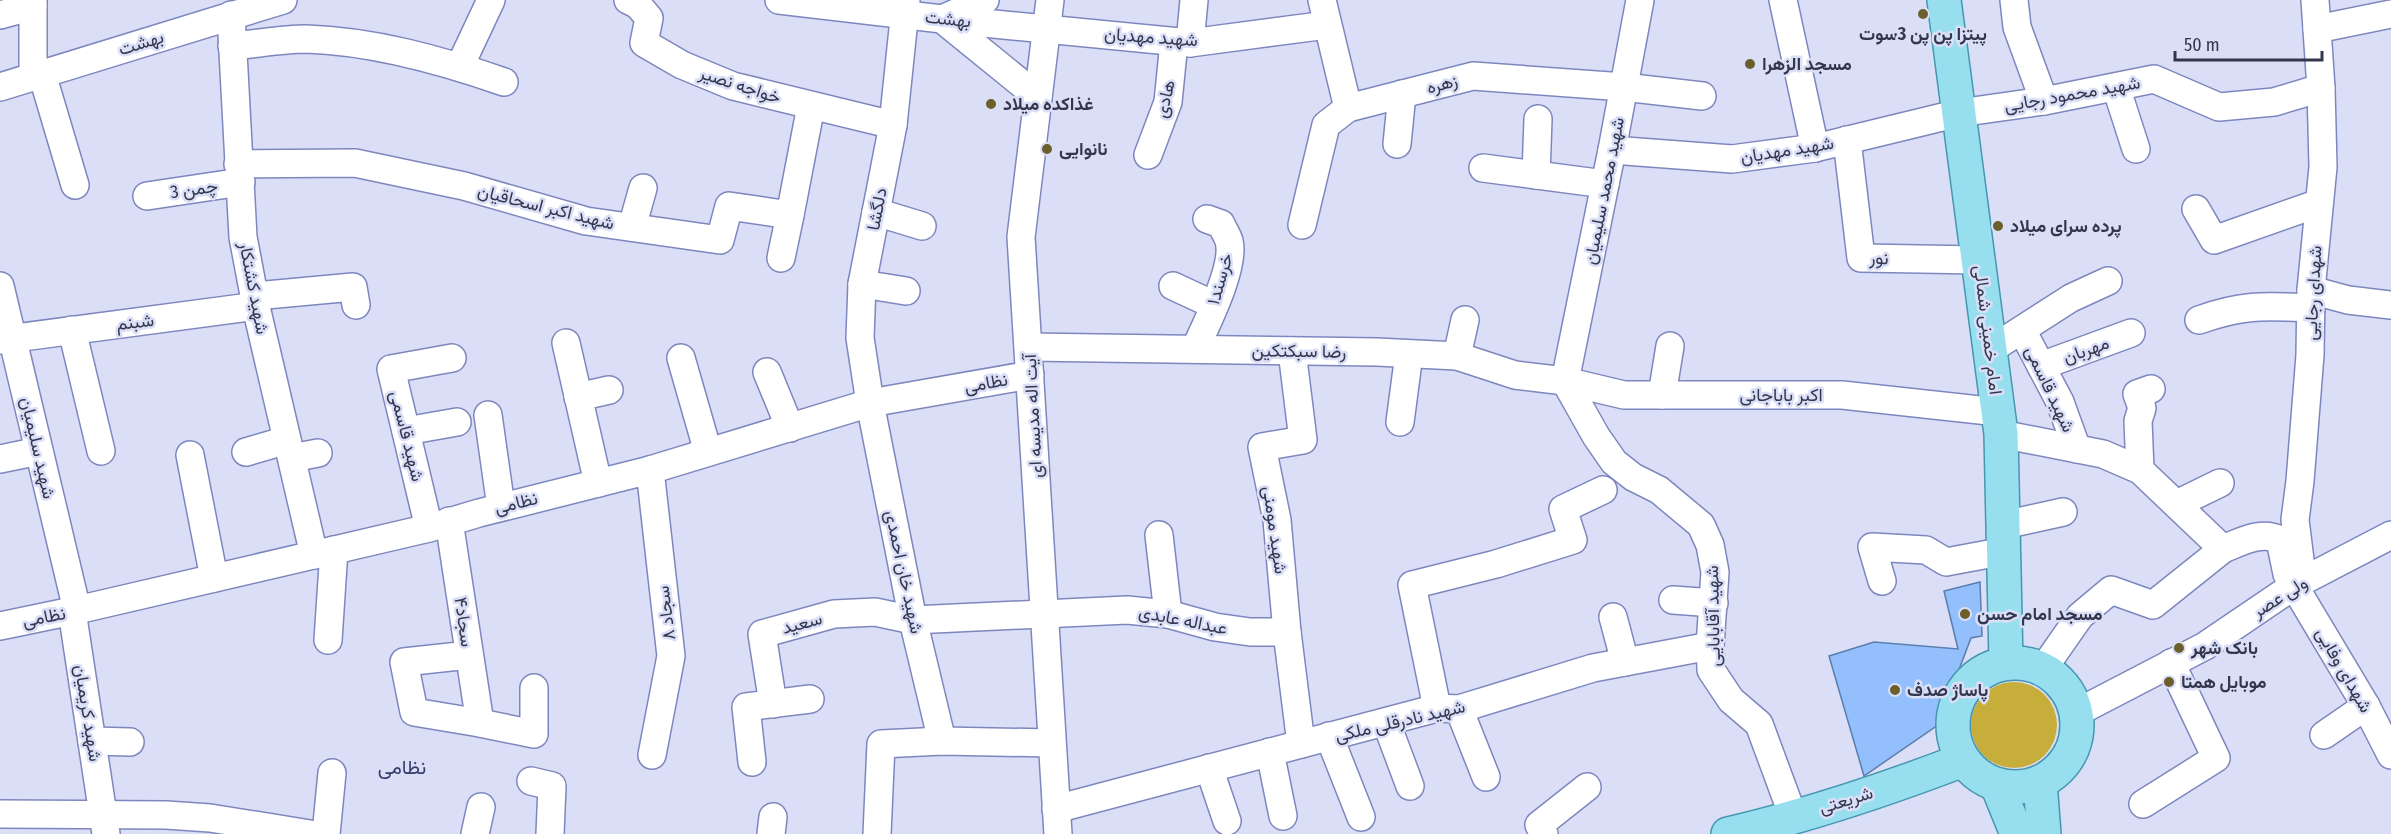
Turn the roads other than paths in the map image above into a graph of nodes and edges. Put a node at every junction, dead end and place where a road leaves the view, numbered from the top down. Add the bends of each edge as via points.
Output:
1 (283, 0) edge
2 (491, 0) edge
3 (628, 0) edge
4 (779, 0) edge
5 (985, 0) edge
6 (1050, 0) edge
7 (1194, 0) edge
8 (1640, 0) edge
9 (1783, 0) edge
10 (1944, 0) edge
11 (2014, 0) edge
12 (2315, 0) edge
13 (33, 3) edge
14 (843, 4) edge
15 (905, 7) edge
16 (1325, 12) edge
17 (2391, 14) edge
18 (0, 15) edge
19 (231, 15) junction
20 (942, 19) junction
21 (1047, 29) junction
22 (2318, 29) junction
23 (1182, 42) junction
24 (232, 46) junction
25 (460, 66) junction
26 (38, 76) junction
27 (504, 82) dead end
28 (0, 87) edge
29 (1624, 87) junction
30 (2116, 87) junction
31 (2321, 88) junction
32 (1402, 94) junction
33 (1702, 96) dead end
34 (1038, 97) junction
35 (2044, 101) junction
36 (812, 106) junction
37 (1348, 108) junction
38 (1959, 113) junction
39 (1538, 119) dead end
40 (892, 125) junction
41 (1847, 140) junction
42 (1397, 144) dead end
43 (1815, 148) junction
44 (2136, 149) dead end
45 (1612, 150) junction
46 (1148, 155) dead end
47 (1483, 168) dead end
48 (239, 173) junction
49 (1536, 175) junction
50 (1605, 184) junction
51 (75, 185) dead end
52 (643, 188) dead end
53 (147, 196) dead end
54 (2319, 203) junction
55 (2196, 209) dead end
56 (876, 212) junction
57 (790, 215) junction
58 (1206, 219) dead end
59 (1302, 225) dead end
60 (922, 226) dead end
61 (632, 227) junction
62 (781, 258) dead end
63 (1979, 260) junction
64 (2108, 281) dead end
65 (862, 284) junction
66 (0, 286) edge
67 (1173, 286) dead end
68 (906, 291) dead end
69 (2311, 299) junction
70 (256, 301) junction
71 (356, 305) dead end
72 (1214, 305) junction
73 (2391, 305) edge
74 (1465, 320) dead end
75 (2199, 320) dead end
76 (72, 330) junction
77 (2022, 330) junction
78 (2131, 333) dead end
79 (6, 339) edge
80 (566, 343) dead end
81 (1670, 346) dead end
82 (1029, 347) junction
83 (1195, 349) junction
84 (1990, 350) junction
85 (1292, 351) junction
86 (1409, 354) junction
87 (1456, 356) junction
88 (452, 358) dead end
89 (681, 358) dead end
90 (2042, 366) junction
91 (767, 372) dead end
92 (1030, 375) junction
93 (1565, 381) junction
94 (2151, 389) dead end
95 (609, 390) dead end
96 (1662, 395) junction
97 (578, 397) junction
98 (870, 403) junction
99 (488, 416) dead end
100 (397, 421) junction
101 (457, 422) dead end
102 (1400, 422) dead end
103 (2000, 423) junction
104 (790, 428) junction
105 (289, 449) junction
106 (2077, 449) junction
107 (39, 451) junction
108 (101, 451) dead end
109 (246, 452) dead end
110 (708, 452) junction
111 (318, 453) dead end
112 (190, 455) dead end
113 (0, 459) edge
114 (650, 470) junction
115 (2140, 470) junction
116 (598, 483) junction
117 (2220, 483) dead end
118 (1604, 490) dead end
119 (2177, 504) junction
120 (501, 507) junction
121 (2063, 512) dead end
122 (2295, 520) junction
123 (439, 525) junction
124 (1159, 535) dead end
125 (2271, 535) junction
126 (2391, 535) edge
127 (2004, 538) junction
128 (2223, 549) junction
129 (324, 553) junction
130 (214, 578) junction
131 (1882, 581) dead end
132 (2295, 585) junction
133 (1673, 600) dead end
134 (1714, 603) junction
135 (74, 611) junction
136 (1044, 613) junction
137 (1168, 614) junction
138 (1613, 617) dead end
139 (913, 620) junction
140 (0, 626) edge
141 (1287, 632) junction
142 (328, 640) dead end
143 (1710, 646) junction
144 (469, 655) junction
145 (1625, 662) junction
146 (2006, 663) junction
147 (2171, 663) junction
148 (2043, 669) junction
149 (534, 688) dead end
150 (810, 699) dead end
151 (772, 704) junction
152 (2366, 706) junction
153 (1448, 708) junction
154 (2076, 713) junction
155 (1386, 722) junction
156 (480, 723) junction
157 (2324, 735) dead end
158 (1329, 736) junction
159 (92, 741) junction
160 (942, 741) junction
161 (130, 742) dead end
162 (1051, 742) junction
163 (1301, 744) junction
164 (1270, 752) junction
165 (652, 755) dead end
166 (2391, 755) edge
167 (1963, 760) junction
168 (752, 762) dead end
169 (1209, 768) junction
170 (332, 773) dead end
171 (1486, 777) dead end
172 (531, 781) dead end
173 (2040, 782) junction
174 (1997, 785) junction
175 (1410, 786) dead end
176 (1587, 787) dead end
177 (2143, 804) dead end
178 (481, 807) dead end
179 (0, 814) edge
180 (1283, 816) dead end
181 (1793, 816) junction
182 (1361, 817) dead end
183 (1057, 821) edge
184 (1227, 821) dead end
185 (105, 824) edge
186 (210, 826) edge
187 (1749, 832) edge
188 (310, 834) edge
189 (326, 834) edge
190 (475, 834) edge
191 (550, 834) edge
192 (877, 834) edge
193 (1544, 834) edge
194 (2017, 834) edge
195 (2044, 834) edge

1 - 19 street, بهشت
2 - 25 street
3 - 36 street, خواجه نصیر via 650,18 644,43 682,65 733,86
4 - 14 street, بهشت
5 - 20 street
6 - 21 street, آیت اله مدیسه ای
7 - 23 street, هادی
8 - 29 street, شهید محمد سلیمیان
9 - 43 street
10 - 38 main road, امام خمینی شمالی
11 - 35 street via 2017,27
12 - 22 street, شهدای رجایی
13 - 18 street
13 - 26 street
14 - 15 street, بهشت
15 - 20 street, بهشت
15 - 40 street, دلگشا
16 - 23 street, شهید مهدیان
16 - 37 street
17 - 22 street
19 - 24 street, شهید کشتکار
19 - 26 street, بهشت
20 - 21 street, بهشت
20 - 34 street
21 - 23 street, شهید مهدیان
21 - 34 street, آیت اله مدیسه ای
22 - 31 street, شهدای رجایی
23 - 46 street, هادی via 1168,102
24 - 25 street via 306,39 364,44
24 - 48 street, شهید کشتکار
25 - 27 street
26 - 28 street, بهشت
26 - 51 street
29 - 32 street, زهره via 1473,76
29 - 33 street, زهره
29 - 45 street, شهید محمد سلیمیان
30 - 31 street, شهید محمود رجایی via 2154,79 2219,107 2274,102
30 - 35 street, شهید محمود رجایی
30 - 44 street
31 - 54 street, شهدای رجایی via 2323,167
32 - 37 street, زهره
32 - 42 street
34 - 82 street, آیت اله مدیسه ای via 1021,237
35 - 38 street, شهید محمود رجایی
36 - 40 street, خواجه نصیر
36 - 57 street
37 - 59 street via 1326,124
38 - 41 street, شهید مهدیان
38 - 63 main road, امام خمینی شمالی
39 - 49 street
40 - 56 street, دلگشا
41 - 43 street, شهید مهدیان
41 - 63 street, نور via 1861,258
43 - 45 street, شهید مهدیان via 1732,159
45 - 50 street, شهید محمد سلیمیان
47 - 49 street
48 - 53 street, چمن 3
48 - 61 street, شهید اکبر اسحاقیان via 356,163 464,186 586,221
48 - 70 street, شهید کشتکار via 243,237
49 - 50 street
50 - 93 street, شهید محمد سلیمیان
52 - 61 street
54 - 55 street via 2214,240
54 - 69 street, شهدای رجایی
56 - 60 street
56 - 65 street, دلگشا
57 - 61 street, شهید اکبر اسحاقیان via 729,206 720,240
57 - 62 street
58 - 72 street, خرسند۱ via 1221,224 1230,243
63 - 84 main road, امام خمینی شمالی
64 - 77 street, شهید قاسمی via 2071,298
65 - 68 street
65 - 98 street, دلگشا via 860,338
66 - 79 street, شهید سلیمیان
67 - 72 street
69 - 73 street
69 - 75 street via 2224,311
69 - 122 street, شهدای رجایی via 2301,481
70 - 71 street, شبنم via 353,287
70 - 76 street, شبنم
70 - 105 street, شهید کشتکار
72 - 83 street, خرسند۱
74 - 87 street
76 - 79 street, شبنم
76 - 108 street
77 - 84 street, شهید قاسمی
77 - 90 street, شهید قاسمی
78 - 90 street, مهربان
79 - 107 street, شهید سلیمیان
80 - 97 street
81 - 96 street
82 - 83 street, رضا سبکتکین
82 - 92 street, آیت اله مدیسه ای
83 - 85 street, رضا سبکتکین
84 - 103 main road, امام خمینی شمالی
85 - 86 street, رضا سبکتکین
85 - 141 street, شهید مومنی via 1303,440 1262,447 1277,520
86 - 87 street, رضا سبکتکین
86 - 102 street
87 - 93 street, رضا سبکتکین via 1515,375
88 - 100 street, شهید قاسمی via 391,369
89 - 110 street
90 - 106 street, شهید قاسمی
91 - 104 street
92 - 98 street, نظامی
92 - 136 street, آیت اله مدیسه ای
93 - 96 street, اکبر باباجانی via 1624,395
93 - 134 street, شهید آقابابایی via 1614,462 1659,490 1701,525 1715,572
94 - 115 street via 2137,394 2142,408 2138,422
95 - 97 street
96 - 103 street, اکبر باباجانی via 1842,395
97 - 116 street
98 - 104 street, نظامی
98 - 139 street, شهید خان احمدی
99 - 120 street
100 - 101 street
100 - 123 street, شهید قاسمی
103 - 106 street, اکبر باباجانی
103 - 127 main road, امام خمینی شمالی
104 - 110 street, نظامی
105 - 109 street
105 - 111 street
105 - 129 street, شهید کشتکار
106 - 115 street, اکبر باباجانی via 2103,454
107 - 113 street
107 - 135 street, شهید سلیمیان
110 - 114 street, نظامی
112 - 130 street
114 - 116 street, نظامی
114 - 165 street, سجاد ۸ via 671,656
115 - 119 street, اکبر باباجانی
116 - 120 street, نظامی
117 - 119 street
118 - 153 street via 1563,509 1573,540 1412,585
119 - 128 street, اکبر باباجانی
120 - 123 street, نظامی
121 - 127 street
122 - 125 street
122 - 132 street, شهدای رجایی via 2301,568
123 - 129 street, نظامی
123 - 144 street, سجاد۴
124 - 137 street
125 - 128 street
125 - 132 street, شهدای وفایی via 2280,540 2287,574
126 - 132 street, ولی عصر
127 - 131 street via 1946,562 1926,550 1872,547
127 - 146 main road, امام خمینی شمالی
128 - 148 street via 2153,605 2111,590 2080,616
129 - 130 street, نظامی
129 - 142 street, شهید کشتکار
130 - 135 street, نظامی
132 - 147 street, ولی عصر via 2205,646
132 - 152 street, شهدای وفایی
133 - 134 street
134 - 143 street, شهید آقابابایی
135 - 140 street, نظامی
135 - 159 street, شهید کریمیان
136 - 137 street, عبداله عابدی via 1127,610
136 - 139 street, عبداله عابدی
136 - 162 street, آیت اله مدیسه ای
137 - 141 street, عبداله عابدی via 1215,627
138 - 145 street
139 - 151 street, سعید via 874,612 834,614 762,634
139 - 160 street, شهید خان احمدی
141 - 163 street, شهید مومنی
143 - 145 street, شهید نادرقلی ملکی
143 - 181 street, شهید آقابابایی via 1711,670 1731,700 1759,724
144 - 156 street, سجاد۴
144 - 156 street via 404,662 414,712
145 - 153 street, شهید نادرقلی ملکی
146 - 148 main road via 2025,663
146 - 167 main road via 1977,675 1957,699 1952,720 1954,741
147 - 154 street, ولی عصر
147 - 177 street via 2216,758
148 - 154 main road via 2070,695
149 - 156 street via 534,734
150 - 151 street
151 - 168 street via 746,707
152 - 157 street
152 - 166 street, شهدای وفایی
153 - 155 street, شهید نادرقلی ملکی
153 - 171 street
154 - 173 main road via 2077,734 2070,754
155 - 158 street, شهید نادرقلی ملکی
155 - 175 street
158 - 163 street, شهید نادرقلی ملکی
158 - 182 street
159 - 161 street
159 - 185 street, شهید کریمیان
160 - 162 street
160 - 192 street via 881,744
162 - 183 street, آیت اله مدیسه ای
163 - 164 street, شهید نادرقلی ملکی
164 - 169 street, شهید نادرقلی ملکی
164 - 180 street
167 - 174 main road via 1978,776
167 - 181 main road, شریعتی
169 - 183 street, شهید نادرقلی ملکی
169 - 184 street
170 - 189 street
172 - 191 street via 552,786
173 - 174 main road via 2012,787
173 - 195 main road
174 - 194 main road
176 - 193 street via 1539,825
178 - 190 street
179 - 185 street
181 - 187 main road, شریعتی
185 - 186 street via 166,815
186 - 188 street

